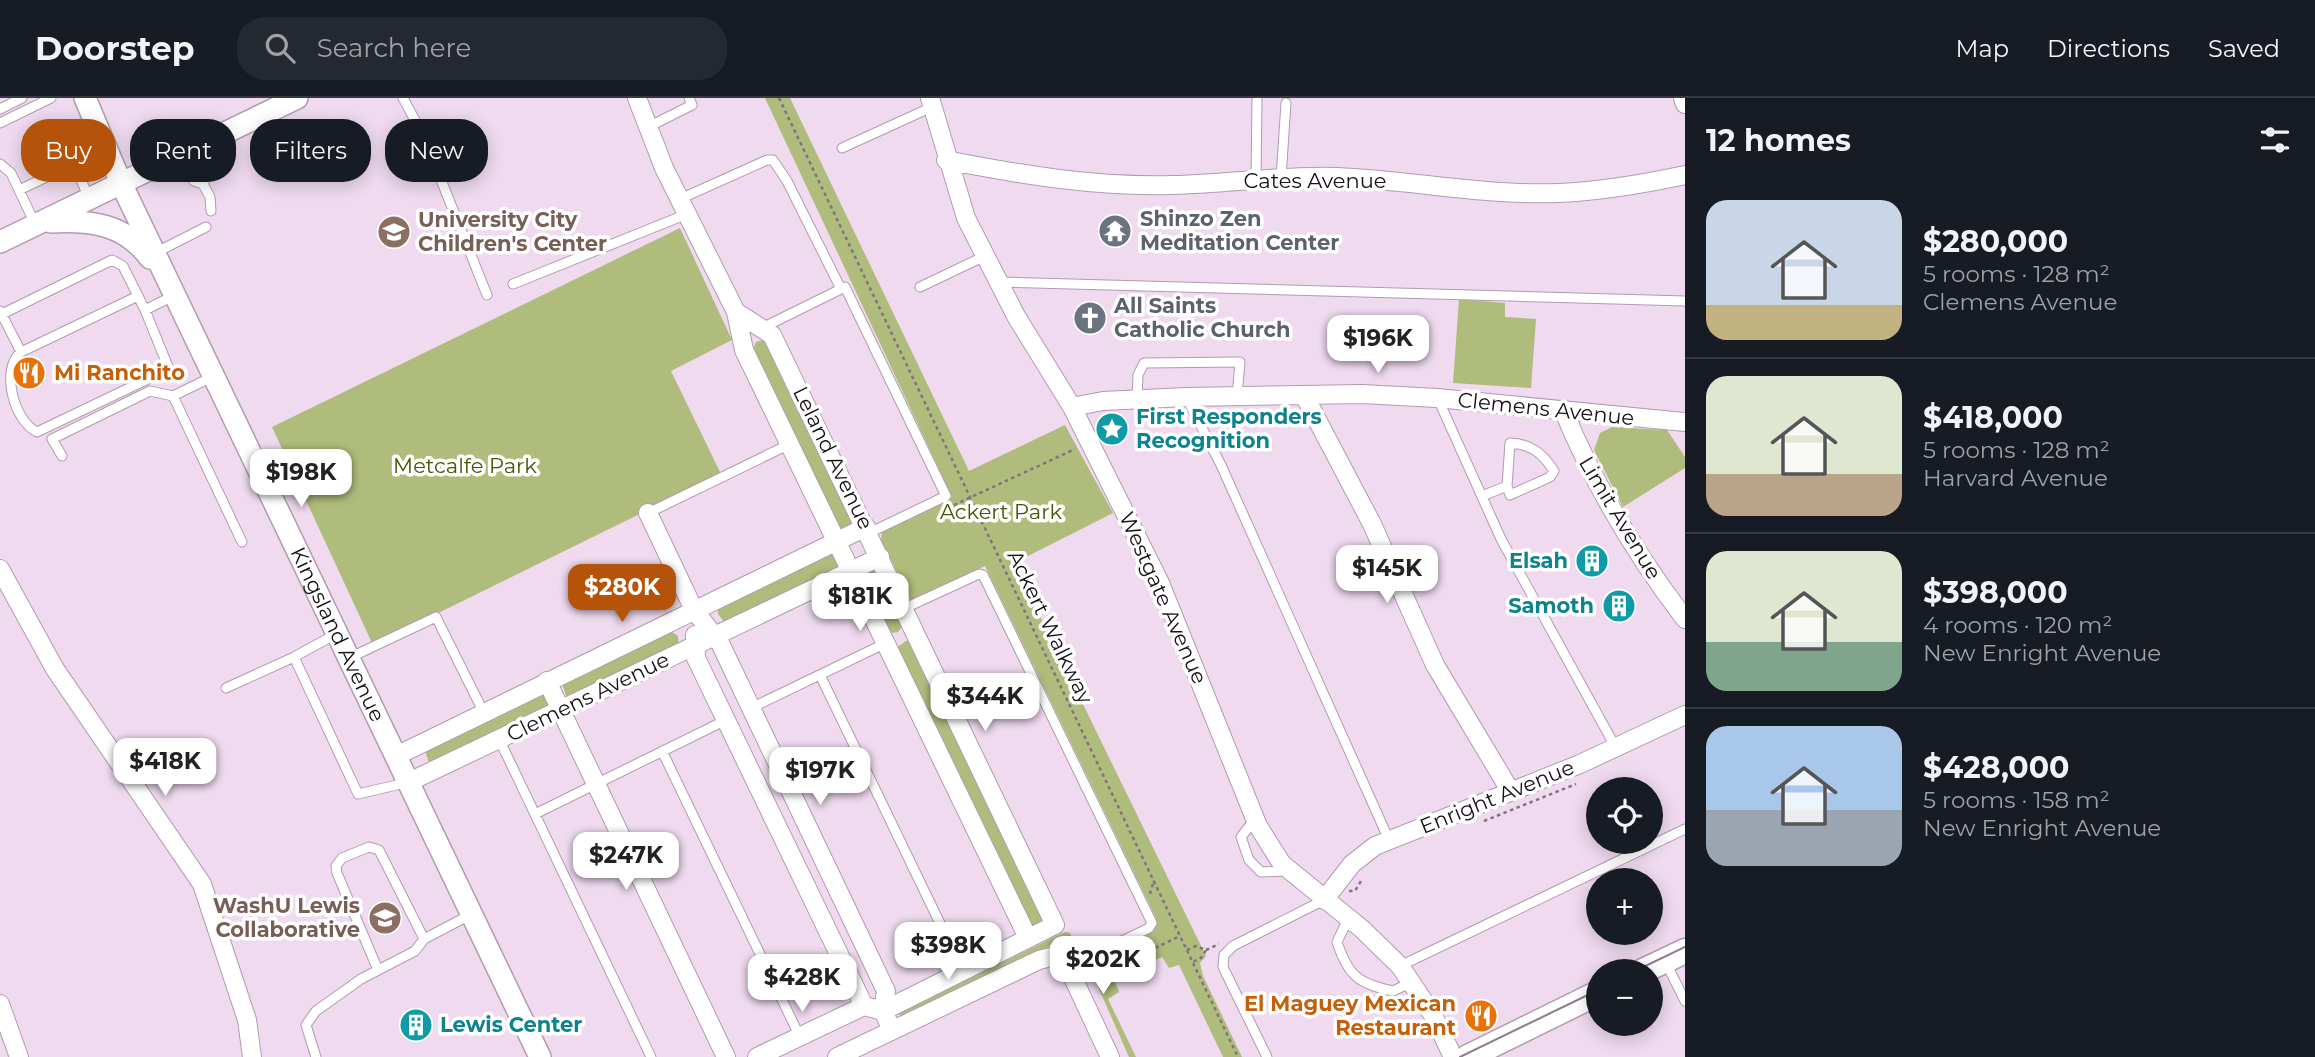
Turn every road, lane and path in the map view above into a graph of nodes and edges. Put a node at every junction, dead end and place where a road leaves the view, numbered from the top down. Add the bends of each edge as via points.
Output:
1 (22, 98) edge
2 (51, 98) edge
3 (85, 98) edge
4 (297, 98) edge
5 (403, 98) edge
6 (637, 98) edge
7 (689, 98) edge
8 (779, 98) edge
9 (1257, 98) edge
10 (1683, 98) edge
11 (931, 102) edge
12 (1286, 103) dead end
13 (1685, 104) edge
14 (0, 109) edge
15 (94, 119) edge
16 (0, 123) edge
17 (236, 128) edge
18 (646, 128) junction
19 (842, 148) dead end
20 (946, 159) junction
21 (0, 164) edge
22 (116, 171) edge
23 (1685, 176) edge
24 (1256, 178) junction
25 (1281, 178) junction
26 (130, 179) edge
27 (36, 182) edge
28 (82, 182) edge
29 (197, 182) edge
30 (121, 183) junction
31 (203, 184) joint
32 (19, 190) junction
33 (90, 198) junction
34 (684, 206) junction
35 (211, 211) dead end
36 (39, 223) junction
37 (205, 227) dead end
38 (0, 242) edge
39 (155, 254) junction
40 (985, 256) junction
41 (998, 282) junction
42 (513, 284) dead end
43 (920, 287) dead end
44 (841, 289) junction
45 (173, 292) junction
46 (487, 295) dead end
47 (138, 296) junction
48 (1685, 301) edge
49 (145, 310) junction
50 (736, 312) junction
51 (1, 313) edge
52 (764, 327) junction
53 (21, 352) junction
54 (214, 376) junction
55 (1304, 395) junction
56 (173, 396) junction
57 (1237, 396) junction
58 (1186, 397) junction
59 (1437, 397) junction
60 (1137, 399) junction
61 (1072, 407) junction
62 (1564, 412) junction
63 (1685, 422) edge
64 (790, 444) junction
65 (1078, 448) dead end
66 (62, 456) dead end
67 (1507, 486) junction
68 (1482, 496) junction
69 (971, 498) junction
70 (947, 509) dead end
71 (648, 513) joint
72 (867, 530) junction
73 (837, 541) junction
74 (243, 542) dead end
75 (880, 557) junction
76 (0, 569) edge
77 (851, 571) junction
78 (905, 608) junction
79 (694, 610) junction
80 (1685, 619) edge
81 (915, 630) junction
82 (337, 634) junction
83 (714, 635) junction
84 (886, 643) junction
85 (696, 644) junction
86 (294, 657) junction
87 (349, 658) junction
88 (820, 675) junction
89 (547, 681) junction
90 (226, 688) dead end
91 (751, 708) junction
92 (560, 710) junction
93 (484, 713) junction
94 (1685, 715) edge
95 (726, 720) junction
96 (499, 739) junction
97 (1616, 748) junction
98 (662, 751) junction
99 (396, 756) junction
100 (409, 782) junction
101 (595, 783) junction
102 (1511, 792) junction
103 (535, 814) junction
104 (1685, 829) edge
105 (1390, 840) junction
106 (1324, 900) junction
107 (472, 914) junction
108 (1348, 919) junction
109 (855, 925) junction
110 (1181, 936) junction
111 (831, 937) junction
112 (1028, 938) junction
113 (424, 939) junction
114 (1187, 950) junction
115 (1664, 961) edge
116 (1193, 962) junction
117 (1065, 963) junction
118 (1400, 966) junction
119 (378, 970) junction
120 (963, 971) junction
121 (1089, 972) dead end
122 (1412, 982) junction
123 (1586, 999) edge
124 (1685, 1000) edge
125 (864, 1006) junction
126 (1, 1009) edge
127 (883, 1011) junction
128 (892, 1030) junction
129 (800, 1037) junction
130 (19, 1057) edge
131 (252, 1057) edge
132 (316, 1057) edge
133 (540, 1057) edge
134 (651, 1057) edge
135 (726, 1057) edge
136 (757, 1057) edge
137 (837, 1057) edge
138 (1110, 1057) edge
139 (1238, 1057) edge
140 (1267, 1057) edge
141 (1453, 1057) edge
142 (1468, 1057) edge

1 - 14 lane
2 - 16 lane
3 - 15 street, Kingsland Avenue
4 - 17 street
5 - 46 lane via 424,137
6 - 18 street, Leland Avenue
7 - 18 lane via 692,105
8 - 69 path, Ackert Walkway
9 - 24 lane
10 - 13 street
11 - 19 lane
11 - 20 street, Westgate Avenue
12 - 25 lane
18 - 34 street, Leland Avenue
20 - 24 street, Cates Avenue via 1091,184 1174,185
20 - 40 street, Westgate Avenue
21 - 32 lane via 11,173
22 - 30 street, Kingsland Avenue
23 - 25 street, Cates Avenue via 1622,188 1558,193 1335,177
24 - 25 street, Cates Avenue
26 - 30 street
27 - 32 lane
28 - 33 lane
29 - 31 lane
30 - 33 street
30 - 39 street, Kingsland Avenue
31 - 35 lane via 211,197
32 - 36 lane
33 - 36 street
34 - 42 lane
34 - 44 lane via 734,173 773,160
34 - 50 street, Leland Avenue
36 - 38 street
36 - 45 street via 85,220 131,237
37 - 39 lane
39 - 45 street, Kingsland Avenue
40 - 41 street, Westgate Avenue
40 - 43 lane
41 - 48 lane
41 - 61 street, Westgate Avenue
44 - 52 lane
44 - 72 lane via 845,287 947,496
45 - 49 lane
45 - 54 street, Kingsland Avenue
47 - 49 lane
47 - 51 lane via 123,266 112,260
47 - 53 lane
49 - 53 lane via 169,369 37,432 29,428 9,388 12,362
50 - 52 street, Leland Avenue
50 - 64 street, Leland Avenue via 744,350
51 - 53 lane
52 - 72 street, Leland Avenue via 772,335
54 - 56 lane
54 - 82 street, Kingsland Avenue
55 - 57 street, Clemens Avenue
55 - 59 street, Clemens Avenue
55 - 102 street via 1372,524 1435,665
56 - 66 lane via 150,391 52,439
56 - 74 lane
57 - 58 street, Clemens Avenue
57 - 60 lane via 1241,364 1144,363 1138,375
58 - 60 street, Clemens Avenue
58 - 105 lane
59 - 62 street, Clemens Avenue
59 - 68 lane
60 - 61 street, Clemens Avenue
61 - 106 street, Westgate Avenue via 1160,583 1255,819 1289,871
62 - 63 street, Clemens Avenue
62 - 80 street, Limit Avenue via 1599,488
64 - 71 lane
64 - 73 street, Leland Avenue
65 - 69 path
67 - 67 lane via 1510,443 1543,453 1554,471 1510,495
67 - 68 lane
68 - 97 lane
69 - 70 path
69 - 110 path, Ackert Walkway
71 - 79 street
72 - 73 street, Clemens Avenue
72 - 75 street, Leland Avenue
73 - 77 street, Leland Avenue
73 - 79 street, Clemens Avenue
75 - 77 street, Clemens Avenue
75 - 78 street, Leland Avenue
76 - 131 street via 55,669 202,884 247,1020
77 - 83 street, Clemens Avenue
77 - 84 street, Leland Avenue
78 - 81 street, Leland Avenue
78 - 117 lane via 983,575 1152,923
79 - 83 street
79 - 85 street
79 - 89 street, Clemens Avenue
81 - 84 street
81 - 112 street, Leland Avenue via 1055,925
82 - 86 lane
82 - 87 street, Kingsland Avenue
83 - 85 street, Clemens Avenue
83 - 91 street
84 - 88 lane
84 - 112 street, Leland Avenue
85 - 92 street, Clemens Avenue
85 - 95 street via 696,658
86 - 90 lane
86 - 100 lane via 358,794
87 - 93 lane via 436,617
87 - 99 street, Kingsland Avenue
88 - 91 lane
88 - 120 lane
89 - 92 street
89 - 93 street, Clemens Avenue
91 - 95 street
91 - 109 street
92 - 96 street, Clemens Avenue
92 - 101 street
93 - 99 street, Clemens Avenue
94 - 97 street, Enright Avenue
95 - 98 lane
95 - 111 street
96 - 100 street, Clemens Avenue
96 - 103 lane
97 - 102 street, Enright Avenue
98 - 101 lane
98 - 129 lane
99 - 100 street, Kingsland Avenue
100 - 107 street, Kingsland Avenue
101 - 103 lane
101 - 135 street
102 - 105 street, Enright Avenue
103 - 134 lane
104 - 118 lane
105 - 106 street, Enright Avenue via 1358,858
106 - 108 street, Westgate Avenue
106 - 140 lane via 1233,946 1224,955 1223,967
107 - 113 lane
107 - 133 street, Kingsland Avenue
108 - 118 street, Westgate Avenue
108 - 122 lane via 1337,942 1346,967 1358,979 1393,991
109 - 111 street
109 - 127 street via 886,991
110 - 114 path, Ackert Walkway
110 - 121 path via 1092,978
111 - 125 street
112 - 120 street
113 - 119 lane via 419,949
113 - 119 lane via 379,850 369,847 342,858 337,873
114 - 116 path, Ackert Walkway
114 - 116 path via 1196,946 1206,950
115 - 124 lane
116 - 139 path, Ackert Walkway
117 - 128 street via 1055,956 1039,960
117 - 138 street
118 - 122 street, Westgate Avenue
119 - 132 lane via 308,1019 306,1029
120 - 127 street
122 - 141 street, Westgate Avenue
123 - 142 main road
125 - 127 street
125 - 129 street
126 - 130 street
127 - 128 street
128 - 137 street
129 - 136 street

